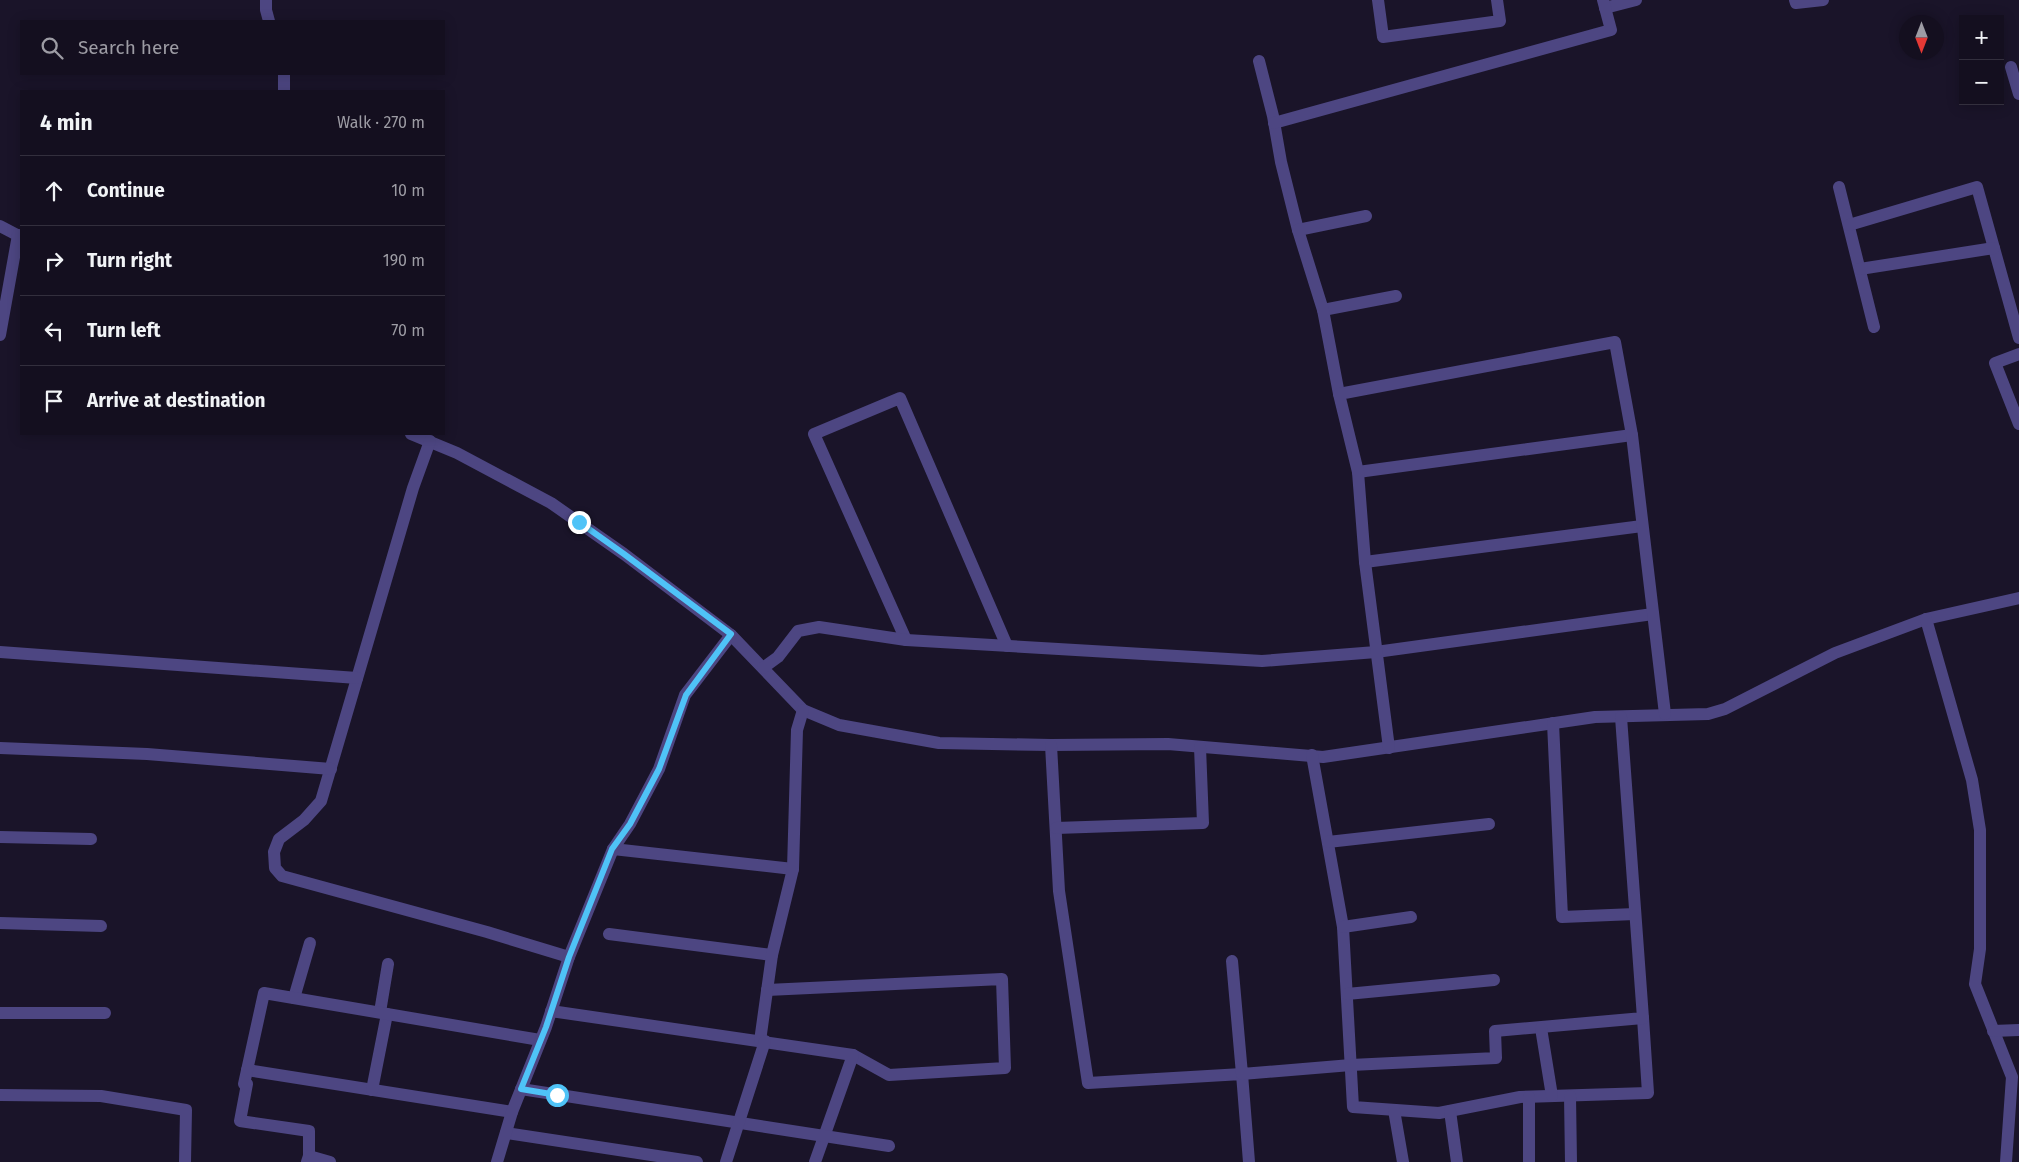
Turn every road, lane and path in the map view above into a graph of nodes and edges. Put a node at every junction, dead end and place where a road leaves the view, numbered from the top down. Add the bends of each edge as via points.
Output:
1 (266, 0) edge
2 (1378, 0) edge
3 (1497, 0) edge
4 (1636, 0) edge
5 (1795, 0) edge
6 (1823, 0) edge
7 (1604, 4) edge
8 (269, 20) edge
9 (1258, 61) dead end
10 (2011, 67) dead end
11 (284, 75) edge
12 (284, 90) edge
13 (2019, 94) edge
14 (1274, 123) junction
15 (1839, 187) dead end
16 (1366, 216) dead end
17 (1849, 225) junction
18 (0, 226) edge
19 (1298, 230) junction
20 (20, 236) edge
21 (1994, 248) junction
22 (1860, 269) junction
23 (1396, 296) dead end
24 (1323, 310) junction
25 (1874, 327) dead end
26 (0, 334) edge
27 (2019, 338) edge
28 (2019, 354) edge
29 (1339, 394) junction
30 (2019, 424) edge
31 (414, 435) edge
32 (1632, 436) junction
33 (430, 441) junction
34 (1358, 472) junction
35 (1642, 526) junction
36 (1365, 562) junction
37 (2019, 598) edge
38 (1652, 614) junction
39 (1926, 619) junction
40 (731, 634) junction
41 (906, 640) junction
42 (1007, 646) junction
43 (0, 652) edge
44 (1376, 652) junction
45 (764, 668) junction
46 (358, 678) junction
47 (803, 710) junction
48 (1665, 714) junction
49 (1621, 717) junction
50 (1553, 723) junction
51 (1051, 745) junction
52 (1200, 747) junction
53 (0, 748) edge
54 (1389, 748) junction
55 (1312, 755) junction
56 (331, 769) junction
57 (1489, 824) dead end
58 (1056, 828) junction
59 (0, 837) edge
60 (91, 839) dead end
61 (1328, 842) junction
62 (612, 849) junction
63 (793, 869) junction
64 (1635, 914) junction
65 (1411, 917) dead end
66 (0, 923) edge
67 (101, 926) dead end
68 (1343, 927) junction
69 (608, 934) dead end
70 (310, 943) dead end
71 (772, 955) junction
72 (569, 957) junction
73 (1232, 961) dead end
74 (388, 964) dead end
75 (1494, 980) dead end
76 (767, 990) junction
77 (1347, 994) junction
78 (294, 998) junction
79 (551, 1011) junction
80 (0, 1013) edge
81 (105, 1013) dead end
82 (384, 1013) junction
83 (1643, 1018) junction
84 (1541, 1028) junction
85 (2019, 1030) edge
86 (1993, 1031) junction
87 (540, 1040) junction
88 (762, 1041) junction
89 (853, 1055) junction
90 (1351, 1065) junction
91 (247, 1070) junction
92 (1242, 1074) junction
93 (521, 1089) junction
94 (372, 1090) junction
95 (0, 1095) edge
96 (1552, 1096) junction
97 (1570, 1096) junction
98 (1529, 1097) junction
99 (1394, 1110) junction
100 (1450, 1111) junction
101 (512, 1112) junction
102 (738, 1124) junction
103 (506, 1132) junction
104 (823, 1136) junction
105 (889, 1146) dead end
106 (308, 1159) edge
107 (682, 1161) edge
108 (186, 1162) edge
109 (330, 1162) edge
110 (497, 1162) edge
111 (697, 1162) edge
112 (726, 1162) edge
113 (815, 1162) edge
114 (1249, 1162) edge
115 (1403, 1162) edge
116 (1457, 1162) edge
117 (1529, 1162) edge
118 (1571, 1162) edge
119 (2006, 1162) edge

1 - 8 street
2 - 3 street via 1383,36 1500,21
4 - 7 street
5 - 6 street via 1796,3
7 - 14 street via 1611,30
9 - 14 street
10 - 13 street
11 - 12 street
14 - 19 street
15 - 17 street
16 - 19 street
17 - 21 street via 1977,187
17 - 22 street
18 - 20 street
19 - 24 street
20 - 26 street
21 - 22 street
21 - 27 street
22 - 25 street
23 - 24 street
24 - 29 street
28 - 30 street via 1995,363
29 - 32 street via 1615,342
29 - 34 street
31 - 33 street
32 - 34 street
32 - 35 street
33 - 40 street via 551,503
33 - 46 street via 413,488
34 - 36 street
35 - 36 street
35 - 38 street
36 - 44 street
37 - 39 street
38 - 44 street
38 - 48 street
39 - 48 street via 1835,653 1725,709 1708,714
39 - 86 street via 1972,780 1980,830 1980,949 1975,984
40 - 45 street
40 - 62 street via 686,695 659,769 630,824
41 - 42 street
41 - 42 street via 814,434 900,398
41 - 45 street via 819,627 798,631 778,657
42 - 44 street via 1262,661
43 - 46 street
44 - 54 street
45 - 47 street
46 - 56 street
47 - 51 street via 839,724 938,743
47 - 63 street via 797,730
48 - 49 street
49 - 50 street
49 - 64 street
50 - 54 street
50 - 64 street via 1562,917
51 - 52 street via 1168,744
51 - 58 street
52 - 55 street
52 - 58 street via 1203,823
53 - 56 street via 147,754
54 - 55 street via 1323,757
55 - 61 street
56 - 72 street via 321,801 304,820 279,839 274,852 279,874
57 - 61 street
58 - 92 street via 1059,891 1088,1083
59 - 60 street
61 - 68 street
62 - 63 street
62 - 72 street
63 - 71 street
64 - 83 street
65 - 68 street
66 - 67 street
68 - 77 street
69 - 71 street
70 - 78 street
71 - 76 street
72 - 79 street
73 - 92 street
74 - 82 street
75 - 77 street
76 - 88 street
76 - 89 street via 1002,978 1006,1068 889,1075
77 - 90 street
78 - 82 street
78 - 91 street via 264,993
79 - 87 street
79 - 88 street
80 - 81 street
82 - 87 street
82 - 94 street
83 - 84 street
83 - 97 street via 1648,1092
84 - 90 street via 1495,1030 1496,1058
84 - 96 street
85 - 86 street
86 - 119 street via 2012,1077
87 - 93 street
88 - 89 street
88 - 102 street
89 - 104 street
90 - 92 street
90 - 99 street via 1353,1107
91 - 94 street
91 - 106 street via 240,1120 309,1131
92 - 114 street
93 - 101 street
93 - 102 street
94 - 101 street
95 - 108 street via 101,1096 186,1110
96 - 97 street
96 - 98 street
97 - 118 street
98 - 100 street
98 - 117 street
99 - 100 street
99 - 115 street
100 - 116 street
101 - 103 street
102 - 104 street
102 - 112 street
103 - 107 street
103 - 110 street
104 - 105 street
104 - 113 street
106 - 109 street
107 - 111 street

